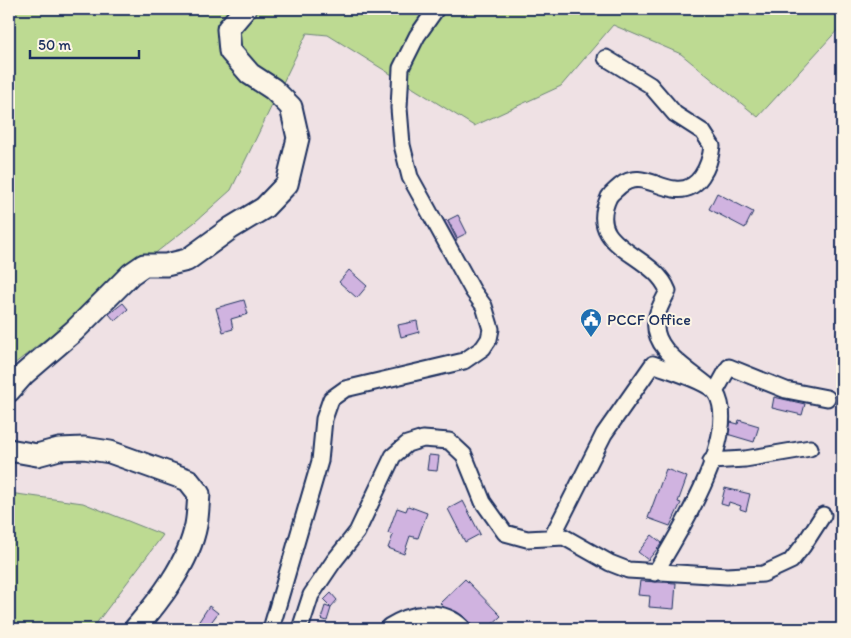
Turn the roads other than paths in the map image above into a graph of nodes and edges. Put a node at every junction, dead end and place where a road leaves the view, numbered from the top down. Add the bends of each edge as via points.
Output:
1 (245, 9) edge
2 (436, 9) edge
3 (606, 58) dead end
4 (711, 388) junction
5 (9, 391) edge
6 (827, 398) dead end
7 (810, 448) dead end
8 (9, 450) edge
9 (712, 461) junction
10 (823, 515) dead end
11 (552, 537) junction
12 (655, 573) junction
13 (135, 629) edge
14 (271, 629) edge
15 (300, 629) edge
16 (390, 629) edge
17 (460, 629) edge

1 - 5 main road via 228,29 230,51 250,74 273,89 291,107 298,138 287,184 264,208 187,260 166,265 144,265 130,274
2 - 14 street via 417,36 401,68 399,108 402,145 410,177 484,306 491,329 489,338 483,348 464,361 354,386 331,400 324,419 320,461 308,507
3 - 4 street via 650,85 675,114 703,132 712,146 706,172 694,184 675,189 635,178 611,194 604,208 608,235 664,279 668,291 656,317 656,332 666,352
4 - 6 street via 729,367 786,390
4 - 9 street via 721,407 721,426
4 - 11 street via 653,364 604,434
7 - 9 street
8 - 13 main road via 37,454 84,448 110,452 188,480 199,494 196,526 186,554
9 - 12 street via 693,508
10 - 12 street via 804,546 790,561 763,574
11 - 12 street via 564,537 628,570
11 - 15 street via 527,539 505,533 483,502 464,455 449,441 423,439 407,444 393,456 357,532 312,596
16 - 17 main road via 421,616 440,618

